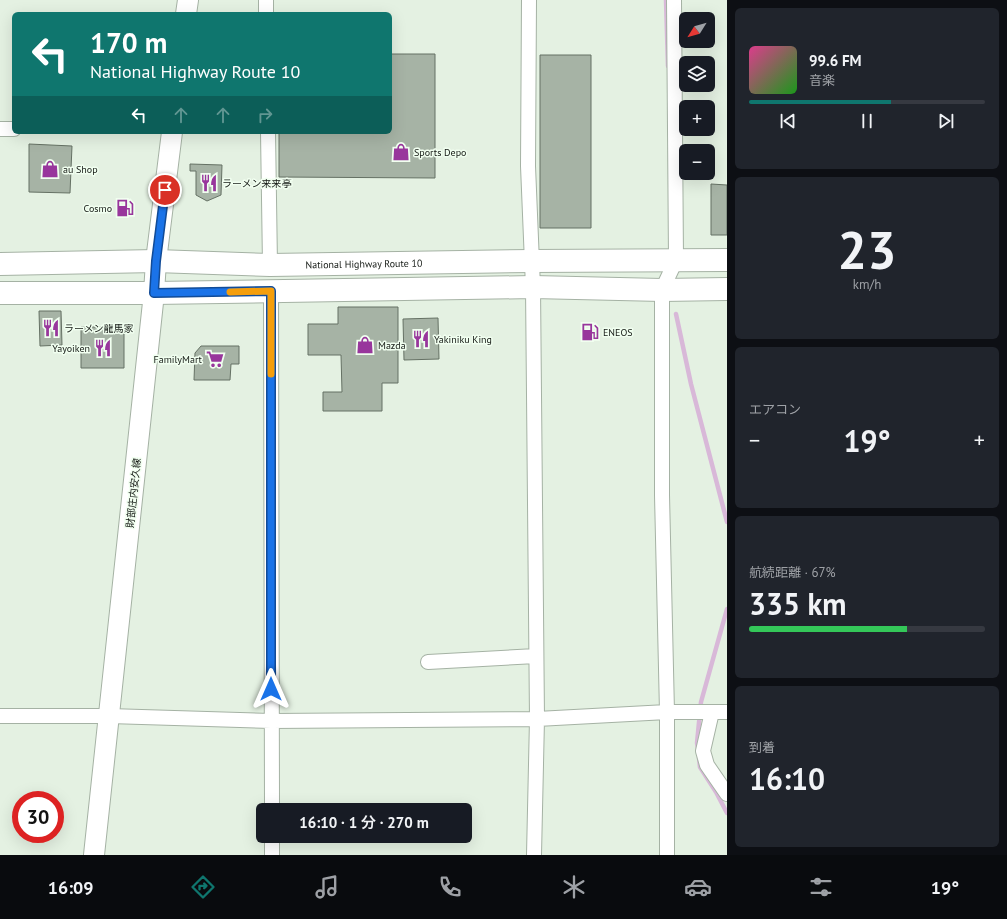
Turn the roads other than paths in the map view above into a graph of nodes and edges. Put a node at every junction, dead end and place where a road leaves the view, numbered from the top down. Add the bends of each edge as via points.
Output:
1 (188, 0) edge
2 (266, 0) edge
3 (529, 0) edge
4 (674, 0) edge
5 (186, 12) edge
6 (266, 12) edge
7 (0, 129) edge
8 (12, 129) edge
9 (172, 134) edge
10 (268, 134) edge
11 (676, 260) junction
12 (727, 260) edge
13 (156, 261) junction
14 (532, 261) junction
15 (0, 264) edge
16 (270, 266) junction
17 (533, 287) junction
18 (727, 289) edge
19 (662, 290) junction
20 (271, 291) junction
21 (0, 293) edge
22 (154, 293) junction
23 (536, 656) junction
24 (428, 662) dead end
25 (667, 712) junction
26 (704, 712) junction
27 (727, 712) edge
28 (0, 716) edge
29 (109, 716) junction
30 (537, 719) junction
31 (271, 721) junction
32 (727, 794) edge
33 (272, 803) edge
34 (272, 843) edge
35 (94, 855) edge
36 (272, 855) edge
37 (534, 855) edge
38 (667, 855) edge

1 - 5 main road
2 - 6 street
3 - 14 street via 528,166
4 - 11 street
7 - 8 street
9 - 13 main road, 財部庄内安久線
10 - 16 street
11 - 12 highway, National Highway Route 10
11 - 14 highway, National Highway Route 10
11 - 19 street
13 - 15 highway, National Highway Route 10
13 - 16 highway, National Highway Route 10
13 - 22 main road, 財部庄内安久線
14 - 16 highway, National Highway Route 10
14 - 17 street
17 - 19 highway
17 - 20 highway
17 - 23 street
18 - 19 highway
19 - 25 street via 662,495
20 - 22 highway
20 - 31 street
21 - 22 highway
22 - 29 main road, 財部庄内安久線
23 - 24 street
23 - 30 street
25 - 26 street
25 - 30 street
25 - 38 street
26 - 27 street
26 - 32 street via 703,751 707,765
28 - 29 street
29 - 31 street
29 - 35 main road, 財部庄内安久線
30 - 31 street
30 - 37 street
31 - 33 street
34 - 36 street

